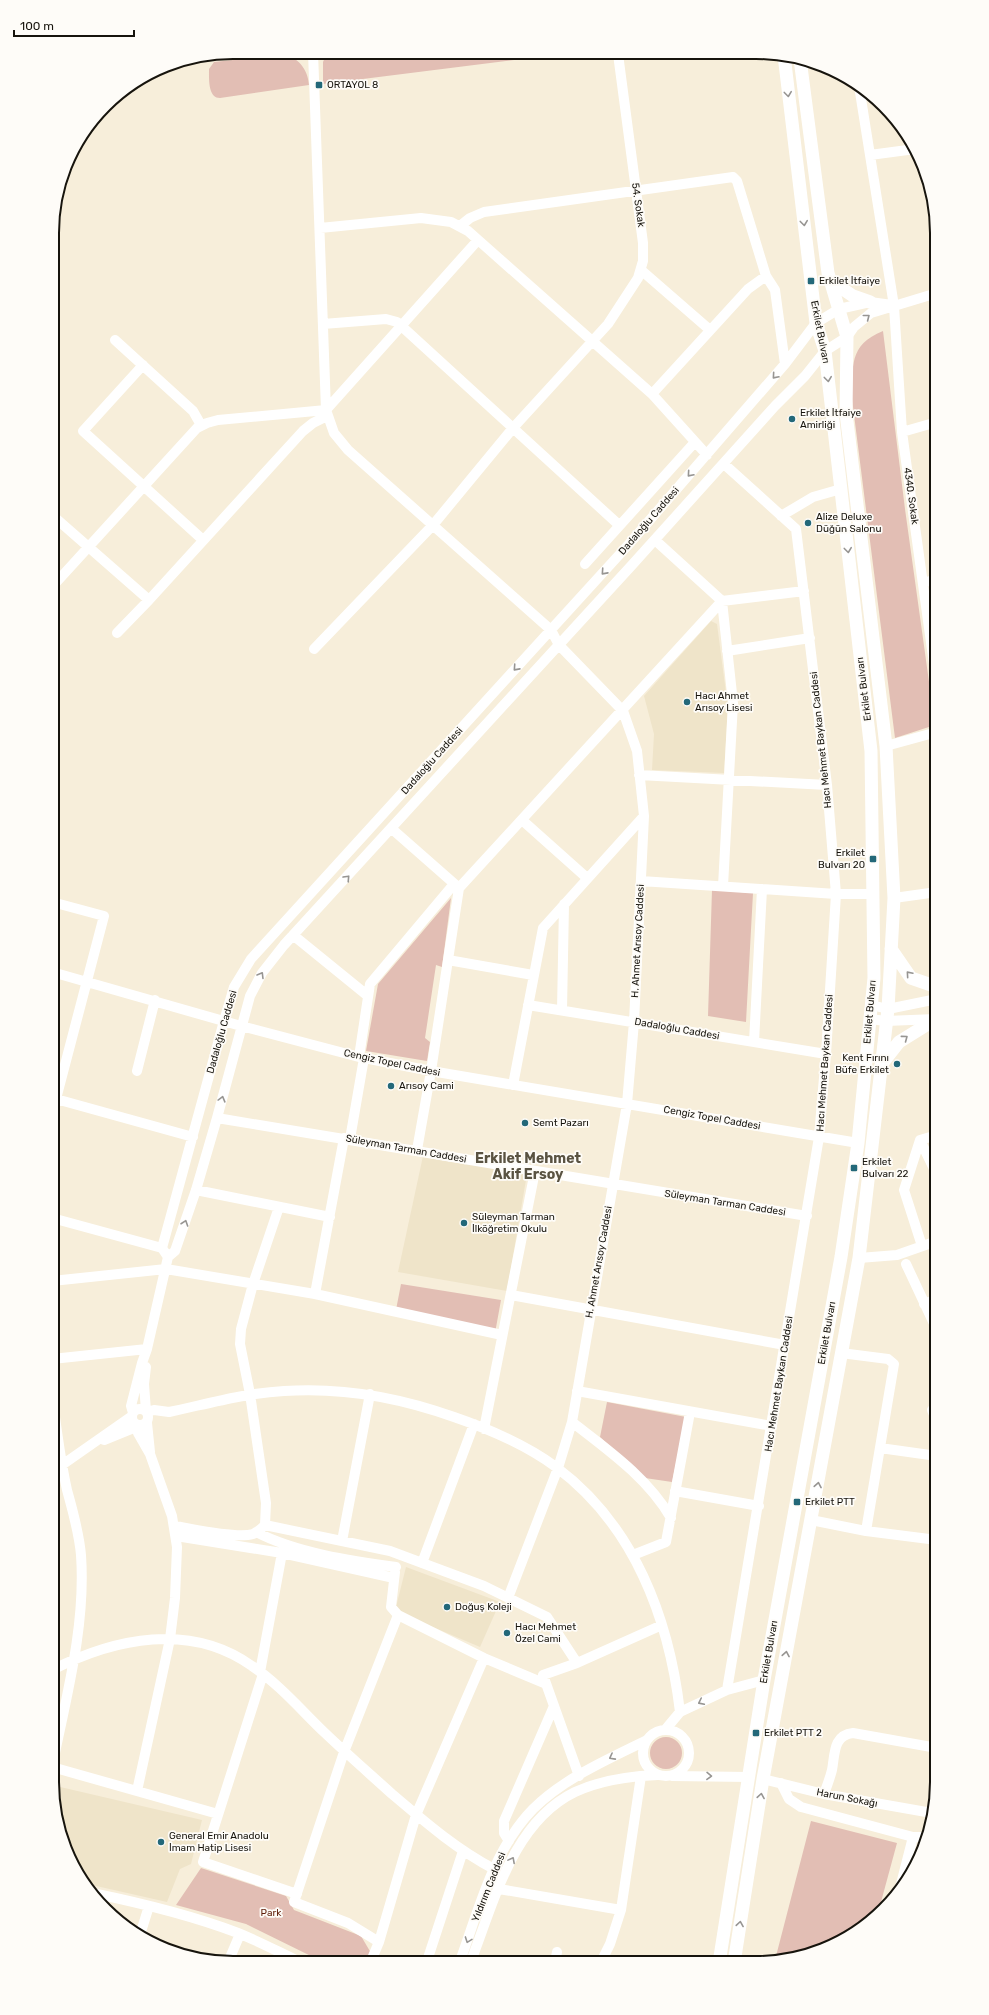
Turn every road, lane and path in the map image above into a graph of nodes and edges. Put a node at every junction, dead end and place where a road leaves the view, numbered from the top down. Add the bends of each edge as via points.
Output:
1 (313, 59) edge
2 (619, 59) edge
3 (785, 61) edge
4 (801, 65) edge
5 (860, 94) edge
6 (909, 150) edge
7 (870, 155) junction
8 (636, 190) junction
9 (460, 226) junction
10 (320, 228) junction
11 (478, 240) junction
12 (641, 270) junction
13 (766, 276) junction
14 (831, 281) junction
15 (930, 295) edge
16 (870, 302) junction
17 (894, 306) junction
18 (839, 309) junction
19 (323, 324) junction
20 (816, 324) junction
21 (402, 326) junction
22 (710, 330) junction
23 (847, 338) junction
24 (115, 340) dead end
25 (592, 341) junction
26 (825, 352) junction
27 (785, 364) junction
28 (143, 365) junction
29 (652, 394) junction
30 (327, 413) junction
31 (930, 424) edge
32 (201, 425) junction
33 (513, 428) junction
34 (902, 432) junction
35 (695, 442) junction
36 (707, 455) junction
37 (724, 464) junction
38 (144, 485) junction
39 (841, 489) junction
40 (781, 516) junction
41 (59, 521) edge
42 (619, 525) junction
43 (433, 526) junction
44 (203, 540) junction
45 (655, 540) junction
46 (88, 547) junction
47 (585, 564) dead end
48 (59, 579) edge
49 (930, 581) edge
50 (923, 583) junction
51 (804, 591) junction
52 (149, 600) junction
53 (722, 601) junction
54 (551, 630) junction
55 (117, 633) dead end
56 (930, 634) edge
57 (810, 638) junction
58 (559, 645) junction
59 (314, 649) dead end
60 (727, 651) junction
61 (623, 711) junction
62 (930, 734) edge
63 (886, 746) junction
64 (640, 775) junction
65 (730, 780) junction
66 (827, 785) junction
67 (644, 816) junction
68 (522, 820) junction
69 (392, 829) junction
70 (587, 878) junction
71 (641, 881) junction
72 (456, 886) junction
73 (723, 886) junction
74 (762, 889) junction
75 (930, 893) edge
76 (836, 894) junction
77 (874, 894) junction
78 (894, 898) junction
79 (59, 904) edge
80 (564, 904) junction
81 (293, 935) junction
82 (891, 949) junction
83 (448, 960) junction
84 (59, 974) edge
85 (534, 975) junction
86 (88, 981) junction
87 (930, 985) edge
88 (368, 996) junction
89 (155, 1000) junction
90 (930, 1002) edge
91 (528, 1005) junction
92 (871, 1005) junction
93 (562, 1010) junction
94 (887, 1015) junction
95 (870, 1019) junction
96 (930, 1019) edge
97 (224, 1021) junction
98 (634, 1022) junction
99 (930, 1023) edge
100 (241, 1026) junction
101 (754, 1042) junction
102 (826, 1054) junction
103 (362, 1058) junction
104 (881, 1065) junction
105 (137, 1071) dead end
106 (431, 1071) junction
107 (59, 1081) edge
108 (513, 1085) junction
109 (59, 1099) edge
110 (627, 1104) junction
111 (217, 1118) junction
112 (193, 1137) junction
113 (819, 1137) junction
114 (930, 1137) edge
115 (347, 1139) junction
116 (920, 1140) junction
117 (858, 1143) junction
118 (418, 1150) junction
119 (930, 1161) edge
120 (535, 1172) junction
121 (612, 1186) junction
122 (196, 1190) junction
123 (279, 1207) junction
124 (807, 1216) junction
125 (330, 1218) junction
126 (59, 1220) edge
127 (930, 1243) edge
128 (922, 1246) junction
129 (162, 1248) junction
130 (168, 1257) junction
131 (859, 1258) junction
132 (906, 1264) dead end
133 (166, 1269) junction
134 (59, 1280) edge
135 (254, 1284) junction
136 (315, 1294) junction
137 (511, 1295) junction
138 (930, 1302) edge
139 (924, 1304) junction
140 (591, 1308) junction
141 (930, 1316) edge
142 (502, 1335) junction
143 (785, 1345) junction
144 (147, 1352) junction
145 (841, 1353) junction
146 (59, 1358) edge
147 (577, 1391) junction
148 (250, 1394) junction
149 (370, 1394) junction
150 (690, 1412) junction
151 (141, 1418) junction
152 (572, 1422) junction
153 (474, 1424) junction
154 (772, 1426) junction
155 (484, 1429) junction
156 (59, 1439) edge
157 (880, 1448) junction
158 (930, 1455) edge
159 (63, 1464) junction
160 (59, 1467) edge
161 (558, 1468) junction
162 (676, 1491) junction
163 (759, 1506) junction
164 (671, 1518) junction
165 (811, 1520) junction
166 (265, 1525) junction
167 (175, 1531) junction
168 (866, 1531) junction
169 (256, 1532) junction
170 (930, 1539) edge
171 (342, 1541) junction
172 (282, 1553) junction
173 (399, 1554) junction
174 (633, 1555) junction
175 (422, 1563) junction
176 (396, 1567) junction
177 (394, 1578) junction
178 (508, 1598) junction
179 (398, 1615) junction
180 (662, 1625) junction
181 (170, 1639) junction
182 (484, 1658) junction
183 (74, 1659) junction
184 (577, 1663) junction
185 (59, 1666) edge
186 (262, 1673) junction
187 (764, 1680) junction
188 (782, 1682) junction
189 (546, 1684) junction
190 (727, 1690) junction
191 (554, 1706) junction
192 (680, 1712) junction
193 (665, 1730) junction
194 (59, 1733) edge
195 (647, 1740) junction
196 (930, 1747) edge
197 (344, 1752) junction
198 (59, 1769) edge
199 (658, 1775) junction
200 (579, 1776) junction
201 (641, 1776) junction
202 (670, 1776) junction
203 (749, 1777) junction
204 (763, 1779) junction
205 (781, 1783) junction
206 (137, 1791) junction
207 (824, 1794) junction
208 (928, 1812) edge
209 (218, 1814) junction
210 (416, 1815) junction
211 (913, 1837) junction
212 (921, 1837) edge
213 (509, 1841) junction
214 (463, 1851) junction
215 (494, 1869) junction
216 (903, 1875) edge
217 (499, 1889) junction
218 (297, 1894) junction
219 (100, 1895) edge
220 (149, 1906) junction
221 (621, 1910) junction
222 (141, 1930) edge
223 (240, 1934) junction
224 (379, 1942) junction
225 (231, 1956) edge
226 (287, 1956) edge
227 (373, 1956) edge
228 (429, 1956) edge
229 (462, 1956) edge
230 (473, 1956) edge
231 (604, 1956) edge
232 (720, 1956) edge
233 (735, 1956) edge

1 - 10 street
2 - 8 street, 54. Sokak
3 -> 20 main road, Erkilet Bulvarı
4 - 14 main road, Erkilet Bulvarı
5 - 7 street, 4340. Sokak
6 - 7 street
7 - 17 street, 4340. Sokak
8 - 9 street via 484,212
8 - 12 street, 54. Sokak via 643,243
8 - 13 street via 733,177 737,181
9 - 10 street via 441,220 421,218
9 - 11 street
10 - 19 street
11 - 21 street
11 - 25 street
12 - 22 street
12 - 25 street, 54. Sokak via 635,285 608,324
13 - 22 street via 748,289
13 - 27 street via 775,290
14 - 16 main road via 853,296
14 - 18 main road, Erkilet Bulvarı
15 - 17 street, Dadaloğlu Caddesi
16 - 17 street
16 - 18 street
23 -> 17 street, Dadaloğlu Caddesi via 854,327 871,313
17 - 34 street, 4340. Sokak
18 - 20 street, Dadaloğlu Caddesi
18 - 23 main road, Erkilet Bulvarı
19 - 21 street via 386,319
19 - 30 street
20 - 26 main road, Erkilet Bulvarı
20 - 27 street, Dadaloğlu Caddesi
21 - 30 street
21 - 33 street
22 - 29 street
23 - 26 street, Dadaloğlu Caddesi
23 - 63 main road, Erkilet Bulvarı via 846,413
24 - 28 street
25 - 29 street
25 - 33 street, 54. Sokak
26 - 37 street, Dadaloğlu Caddesi
26 -> 39 main road, Erkilet Bulvarı
27 -> 36 street, Dadaloğlu Caddesi
28 - 32 street via 193,411
28 - 38 street via 83,431
29 - 35 street
30 - 32 street via 218,420
30 - 43 street via 334,433 348,450
30 - 44 street via 303,431
31 - 34 street
32 - 38 street
33 - 42 street
33 - 43 street, 54. Sokak
34 - 50 street, 4340. Sokak
35 - 36 street
35 - 42 street
36 -> 54 street, Dadaloğlu Caddesi
37 - 40 street, Hacı Mehmet Baykan Caddesi
37 - 45 street, Dadaloğlu Caddesi
38 - 44 street
38 - 46 street
39 - 40 street via 813,497
39 -> 77 main road, Erkilet Bulvarı via 871,751
40 - 51 street, Hacı Mehmet Baykan Caddesi via 796,529
41 - 46 street
42 - 47 street
43 - 54 street
43 - 59 street, 54. Sokak
44 - 52 street
45 - 53 street
45 - 58 street, Dadaloğlu Caddesi
46 - 48 street
46 - 52 street
49 - 50 street
50 - 56 street, 4340. Sokak
51 - 53 street
51 - 57 street, Hacı Mehmet Baykan Caddesi
52 - 55 street
53 - 60 street
53 - 61 street
54 - 58 street, H. Ahmet Arısoy Caddesi
54 -> 97 street, Dadaloğlu Caddesi via 251,959 234,987
57 - 60 street
57 - 66 street, Hacı Mehmet Baykan Caddesi
58 - 61 street, H. Ahmet Arısoy Caddesi
58 - 69 street, Dadaloğlu Caddesi
60 - 65 street via 733,704
61 - 64 street, H. Ahmet Arısoy Caddesi via 637,751
61 - 68 street
62 - 63 street
63 - 78 main road, Erkilet Bulvarı
64 - 65 street
64 - 67 street, H. Ahmet Arısoy Caddesi
65 - 66 street
65 - 73 street
66 - 76 street, Hacı Mehmet Baykan Caddesi
67 - 70 street
67 - 71 street, H. Ahmet Arısoy Caddesi
68 - 70 street
68 - 72 street
69 - 72 street
81 -> 69 street, Dadaloğlu Caddesi
70 - 80 street
71 - 73 street
71 - 98 street, H. Ahmet Arısoy Caddesi
72 - 83 street
72 - 88 street via 370,984
73 - 74 street
74 - 76 street
74 - 101 street
75 - 78 street
76 - 77 street
76 - 102 street, Hacı Mehmet Baykan Caddesi
77 - 92 main road, Erkilet Bulvarı via 874,978
78 - 82 main road, Erkilet Bulvarı
79 - 86 street via 104,916
80 - 85 street via 543,928
80 - 93 street
81 - 88 street
100 -> 81 street, Dadaloğlu Caddesi via 250,996 262,973
87 -> 82 main road via 911,978
82 - 94 main road, Erkilet Bulvarı
83 - 85 street
83 - 106 street
84 - 86 street, Cengiz Topel Caddesi
85 - 91 street
86 - 89 street, Cengiz Topel Caddesi
86 - 107 street
88 - 103 street
89 - 97 street, Cengiz Topel Caddesi
89 - 105 street
90 - 94 street
91 - 93 street, Dadaloğlu Caddesi
91 - 108 street
92 - 94 street
92 - 95 main road, Erkilet Bulvarı
93 - 98 street, Dadaloğlu Caddesi
94 - 95 street
94 - 96 street
94 - 104 main road, Erkilet Bulvarı
95 - 117 main road, Erkilet Bulvarı
97 - 100 street, Cengiz Topel Caddesi
97 - 112 street, Dadaloğlu Caddesi
98 - 101 street, Dadaloğlu Caddesi
98 - 110 street, H. Ahmet Arısoy Caddesi
104 -> 99 main road via 899,1042
100 - 103 street, Cengiz Topel Caddesi
111 -> 100 street, Dadaloğlu Caddesi
101 - 102 street, Dadaloğlu Caddesi
102 - 113 street, Hacı Mehmet Baykan Caddesi
103 - 106 street, Cengiz Topel Caddesi
103 - 115 street
104 - 131 main road, Erkilet Bulvarı
106 - 108 street, Cengiz Topel Caddesi
106 - 118 street
108 - 110 street, Cengiz Topel Caddesi
109 - 112 street
110 - 113 street, Cengiz Topel Caddesi
110 - 121 street, H. Ahmet Arısoy Caddesi
111 - 115 street, Süleyman Tarman Caddesi
111 - 122 street, Dadaloğlu Caddesi
112 - 129 street, Dadaloğlu Caddesi
113 - 117 street, Cengiz Topel Caddesi
113 - 124 street, Hacı Mehmet Baykan Caddesi
114 - 116 street
115 - 118 street, Süleyman Tarman Caddesi
115 - 125 street
116 - 119 street
116 - 128 street via 904,1190
117 - 187 main road, Erkilet Bulvarı via 841,1257
118 - 120 street, Süleyman Tarman Caddesi
120 - 121 street, Süleyman Tarman Caddesi
120 - 137 street
121 - 124 street, Süleyman Tarman Caddesi
121 - 140 street, H. Ahmet Arısoy Caddesi
122 - 123 street
130 -> 122 street, Dadaloğlu Caddesi via 175,1251
123 - 125 street
123 - 135 street
124 - 143 street, Hacı Mehmet Baykan Caddesi
125 - 136 street
126 - 129 street
127 - 128 street
128 - 131 street via 897,1255
129 - 130 street
130 - 133 street, Dadaloğlu Caddesi
131 - 145 main road, Erkilet Bulvarı
132 - 139 street
133 - 134 street
133 - 135 street
133 - 144 street, Dadaloğlu Caddesi
135 - 136 street
135 - 148 street via 241,1329 240,1344
136 - 142 street
137 - 140 street
137 - 142 street
138 - 139 street
139 - 141 street
140 - 143 street
140 - 147 street, H. Ahmet Arısoy Caddesi
142 - 155 street
143 - 154 street, Hacı Mehmet Baykan Caddesi
144 - 146 street
144 - 151 street, Dadaloğlu Caddesi
144 - 151 street, Dadaloğlu Caddesi via 131,1406
145 - 157 street via 888,1359 894,1364
165 -> 145 main road, Erkilet Bulvarı
147 - 150 street
147 - 152 street, H. Ahmet Arısoy Caddesi
148 - 149 street via 303,1390
148 - 151 street via 165,1415
148 - 166 street via 266,1503
149 - 153 street via 410,1403
149 - 171 street
150 - 154 street
150 - 162 street
151 - 159 street via 126,1432 98,1441
151 - 167 street via 138,1433 150,1454
152 - 161 street, H. Ahmet Arısoy Caddesi
152 - 164 street via 645,1483
153 - 155 street
153 - 175 street
154 - 163 street, Hacı Mehmet Baykan Caddesi
155 - 161 street via 530,1450
156 - 159 street
157 - 158 street
157 - 168 street
159 - 160 street
159 - 183 street via 79,1536 82,1567 81,1609
161 - 174 street via 581,1488 606,1516
161 - 178 street, H. Ahmet Arısoy Caddesi
162 - 163 street
162 - 164 street
163 - 190 street, Hacı Mehmet Baykan Caddesi
164 - 174 street via 666,1542
165 - 168 street
188 -> 165 main road, Erkilet Bulvarı
166 - 169 street
166 - 171 street
167 - 169 street via 227,1534
167 - 172 street
167 - 181 street via 175,1598
168 - 170 street
169 - 176 street via 289,1546
171 - 173 street
172 - 177 street
172 - 186 street
173 - 175 street
173 - 176 street
174 - 180 street
175 - 178 street via 484,1586
176 - 177 street
177 - 179 street via 391,1607
178 - 184 street via 547,1617
179 - 182 street
179 - 197 street
180 - 184 street
180 - 192 street via 672,1663
181 - 183 street via 132,1641 101,1648
181 - 186 street via 194,1641 219,1648 242,1659
181 - 206 street
182 - 189 street
182 - 210 street
183 - 185 street
183 - 194 street
184 - 189 street via 543,1675
186 - 197 street
186 - 209 street
187 - 188 main road
187 - 190 street
187 - 203 main road, Erkilet Bulvarı
188 - 204 main road, Erkilet Bulvarı
189 - 191 street
190 -> 192 street
191 - 200 street
191 - 213 street via 504,1821 504,1833
192 - 193 street
193 - 195 street
193 - 202 street via 682,1737 688,1751 685,1766
195 - 199 street via 643,1751 644,1760 650,1770
195 -> 200 street, Yıldırım Caddesi
196 - 207 street via 853,1733 846,1735 836,1745 832,1770
197 - 210 street
197 - 218 street
198 - 206 street
199 - 201 street, Yıldırım Caddesi
199 - 202 street
200 - 213 street, Yıldırım Caddesi via 549,1795 534,1809
217 -> 201 street, Yıldırım Caddesi via 525,1837 559,1802 595,1785
201 - 221 street
202 -> 203 street
203 - 204 main road
203 - 232 main road, Erkilet Bulvarı
204 - 205 street, Harun Sokağı
233 -> 204 main road, Erkilet Bulvarı
205 - 207 street, Harun Sokağı
205 - 211 street via 790,1799 801,1807
206 - 209 street
207 - 208 street, Harun Sokağı
209 - 218 street via 202,1862
210 - 214 street
210 - 224 street
211 - 212 street
211 - 216 street
213 - 215 street, Yıldırım Caddesi
214 - 215 street
214 - 228 street
215 -> 229 street, Yıldırım Caddesi
217 - 221 street
217 - 230 street, Yıldırım Caddesi
218 - 224 street via 294,1902 348,1923
219 - 220 street
220 - 222 street
220 - 223 street
221 - 231 street
223 - 225 street
223 - 226 street
224 - 227 street

